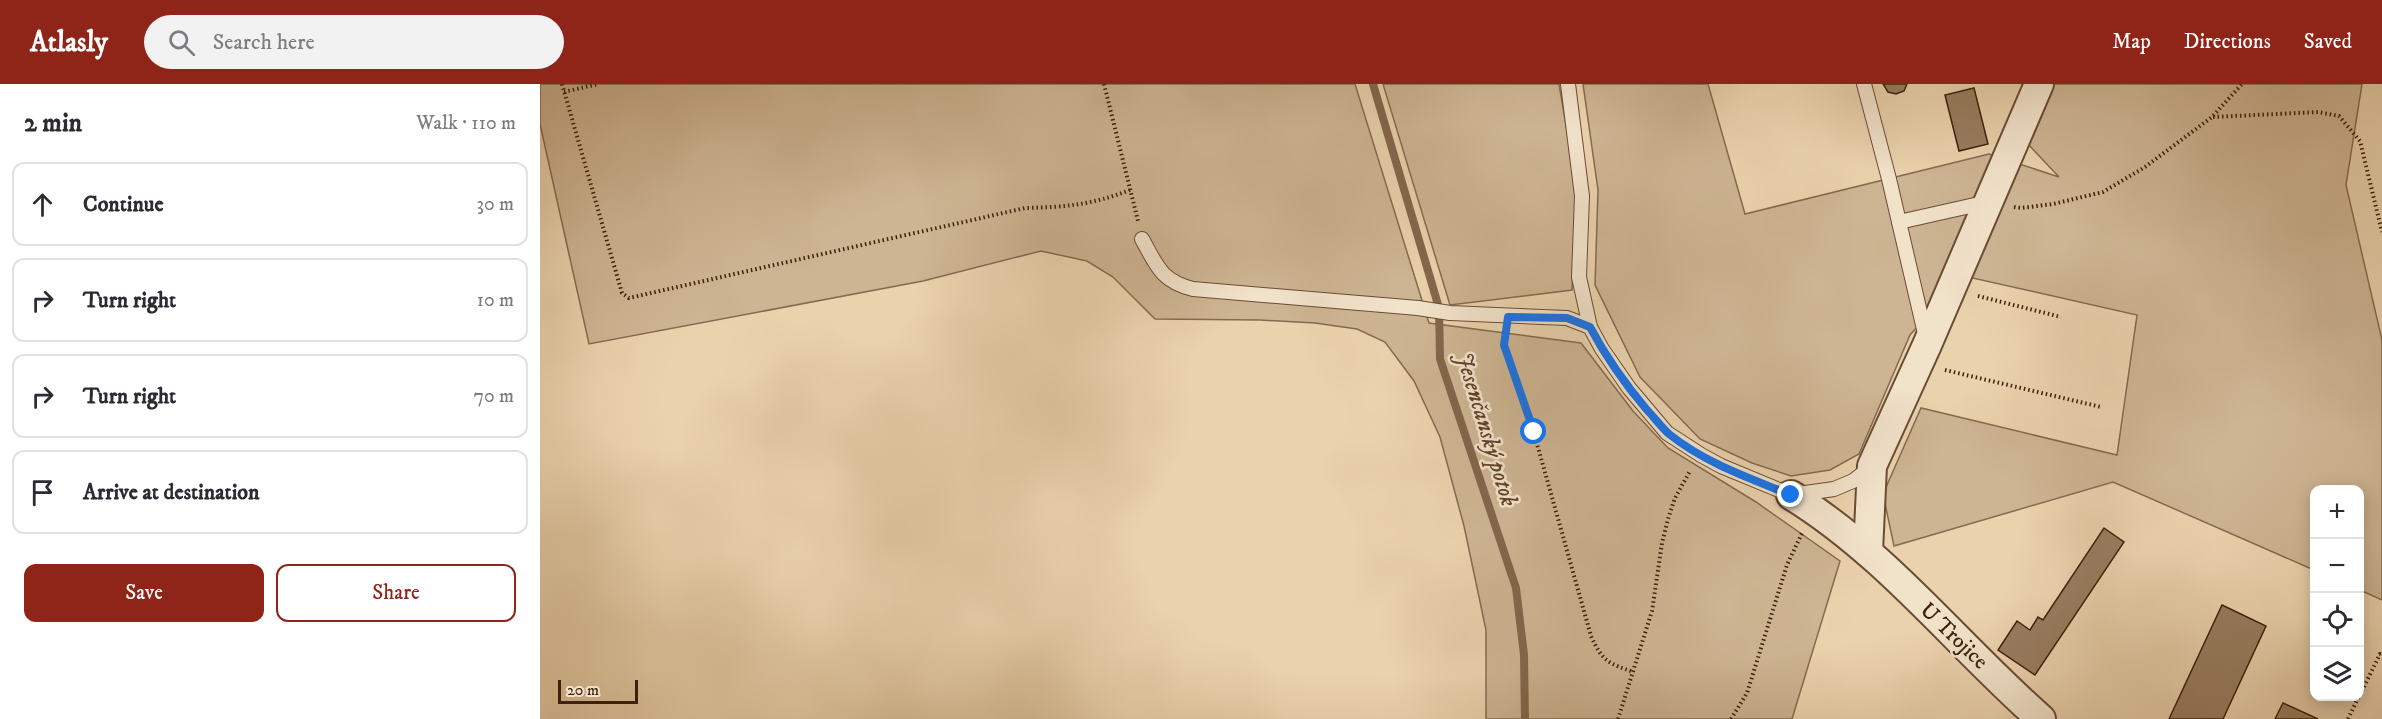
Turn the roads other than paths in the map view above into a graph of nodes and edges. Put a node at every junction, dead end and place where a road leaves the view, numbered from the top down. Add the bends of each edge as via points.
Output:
1 (1568, 84) edge
2 (1864, 84) edge
3 (2040, 84) edge
4 (1990, 201) junction
5 (1899, 222) junction
6 (1142, 239) road end
7 (1590, 327) junction
8 (1923, 354) junction
9 (1872, 466) junction
10 (1791, 495) junction
11 (1868, 552) junction
12 (2041, 719) edge

1 - 7 lane via 1582,196 1579,277
2 - 5 lane
3 - 4 street
4 - 5 lane
4 - 8 street
5 - 8 lane
6 - 7 lane via 1157,266 1174,284 1215,292 1450,313 1567,318
7 - 10 lane via 1636,397 1667,433 1701,455
8 - 9 street
9 - 10 lane via 1834,489
9 - 11 street
10 - 11 street, U Trojice
11 - 12 street, U Trojice

